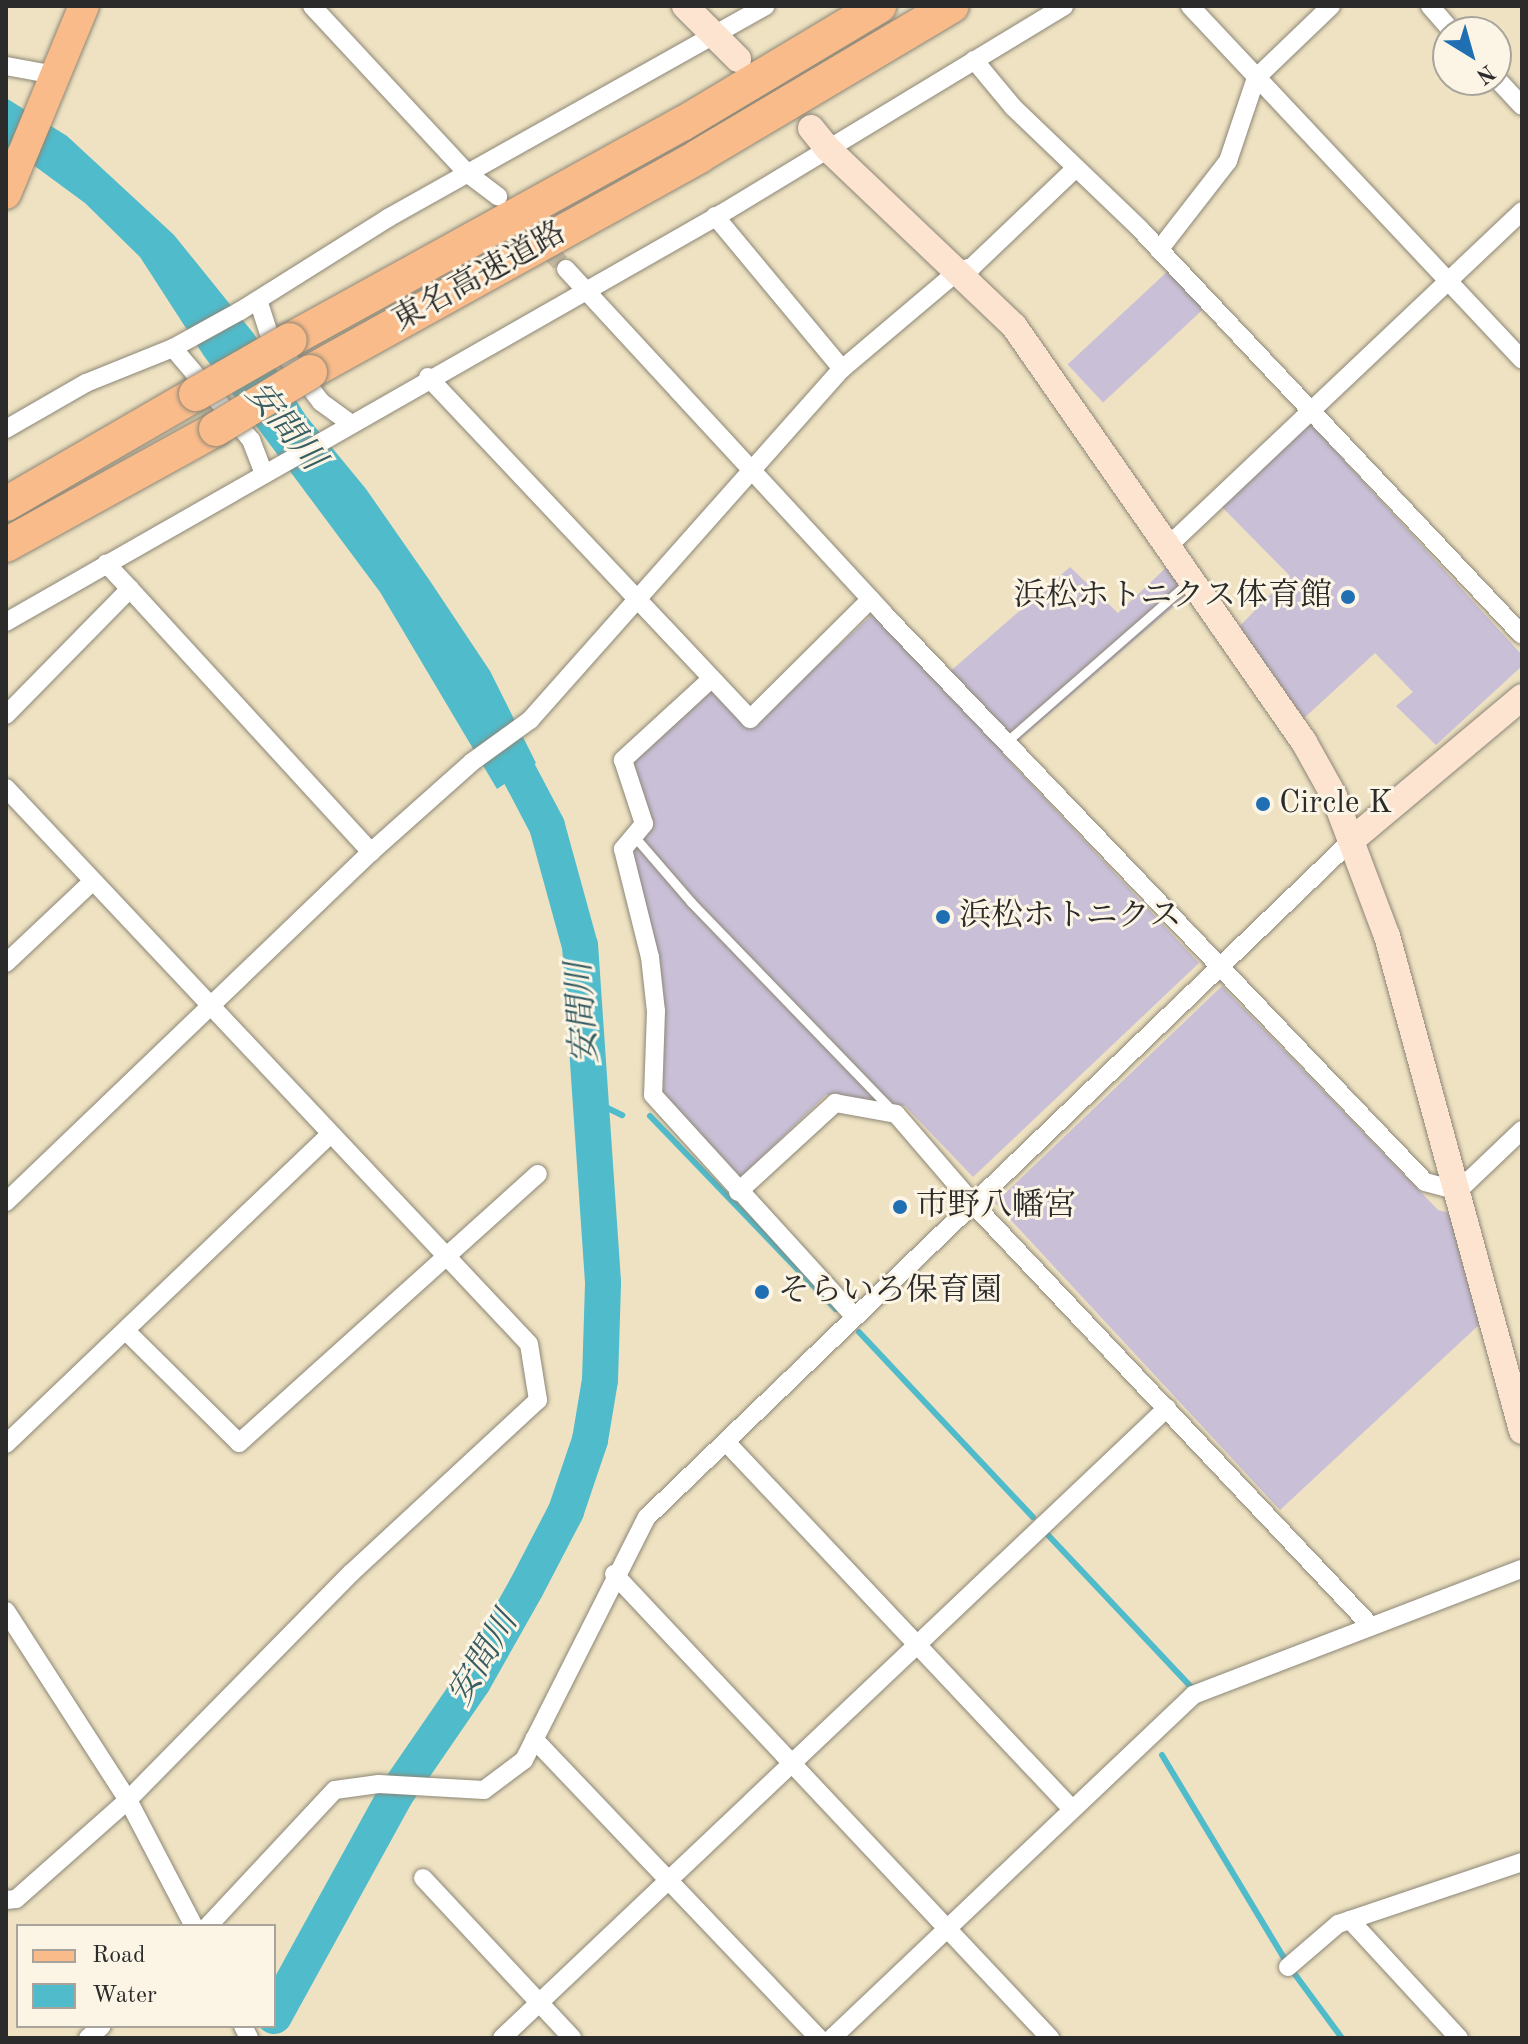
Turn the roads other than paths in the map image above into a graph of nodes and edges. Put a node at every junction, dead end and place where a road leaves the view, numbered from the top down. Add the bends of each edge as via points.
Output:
1 (84, 6) edge
2 (312, 6) edge
3 (685, 6) edge
4 (879, 6) edge
5 (952, 6) edge
6 (1064, 6) edge
7 (1190, 6) edge
8 (1331, 6) edge
9 (760, 9) edge
10 (713, 35) junction
11 (738, 59) dead end
12 (974, 60) junction
13 (6, 66) edge
14 (55, 75) junction
15 (1256, 78) junction
16 (819, 138) junction
17 (1075, 169) junction
18 (467, 173) junction
19 (9, 186) edge
20 (498, 196) tunnel mouth
21 (1522, 211) edge
22 (715, 216) junction
23 (1159, 250) junction
24 (566, 269) tunnel mouth
25 (958, 271) junction
26 (1447, 281) junction
27 (585, 290) junction
28 (258, 300) junction
29 (178, 345) junction
30 (1522, 360) edge
31 (842, 369) junction
32 (428, 377) junction
33 (1311, 410) junction
34 (342, 426) junction
35 (6, 429) edge
36 (266, 469) junction
37 (751, 470) junction
38 (6, 504) edge
39 (6, 545) edge
40 (1167, 547) junction
41 (106, 563) junction
42 (1191, 580) junction
43 (130, 589) junction
44 (871, 599) junction
45 (642, 600) junction
46 (6, 622) edge
47 (1522, 635) edge
48 (711, 679) junction
49 (1522, 697) edge
50 (6, 715) edge
51 (1005, 743) junction
52 (6, 788) edge
53 (634, 836) junction
54 (1353, 839) junction
55 (371, 852) junction
56 (92, 882) junction
57 (6, 963) edge
58 (1220, 971) junction
59 (210, 1007) junction
60 (896, 1114) junction
61 (1522, 1130) edge
62 (329, 1135) junction
63 (538, 1174) dead end
64 (1458, 1191) junction
65 (738, 1192) junction
66 (6, 1202) edge
67 (975, 1206) junction
68 (448, 1253) junction
69 (855, 1317) junction
70 (126, 1331) junction
71 (1167, 1408) junction
72 (1522, 1431) edge
73 (726, 1442) junction
74 (6, 1444) edge
75 (1522, 1569) edge
76 (614, 1574) junction
77 (6, 1611) edge
78 (1369, 1624) junction
79 (917, 1644) junction
80 (534, 1739) junction
81 (791, 1764) junction
82 (128, 1800) junction
83 (1072, 1809) junction
84 (1522, 1862) edge
85 (423, 1878) dead end
86 (668, 1880) junction
87 (6, 1900) edge
88 (1350, 1920) junction
89 (193, 1924) edge
90 (210, 1924) edge
91 (948, 1928) junction
92 (1288, 1967) dead end
93 (539, 2004) junction
94 (502, 2038) edge
95 (572, 2038) edge
96 (819, 2038) edge
97 (832, 2038) edge
98 (1050, 2038) edge
99 (1459, 2038) edge

1 - 14 main road
2 - 18 street
3 - 10 street
4 - 38 highway, 東名高速道路, bridge via 682,124
5 - 39 highway, 東名高速道路, bridge via 699,156
6 - 12 street
7 - 15 street
8 - 15 street
9 - 10 street
10 - 11 street
10 - 18 street
12 - 16 street
12 - 17 street
13 - 14 street
14 - 19 main road
15 - 23 street via 1228,161
15 - 26 street
16 - 22 street
16 - 25 street
17 - 23 street
17 - 25 street via 972,267
18 - 20 street
18 - 28 street
21 - 26 street
22 - 27 street
22 - 31 street
23 - 33 street
24 - 27 street
25 - 31 street
25 - 40 street via 1014,326
26 - 30 street
26 - 33 street
27 - 32 street
27 - 37 street
28 - 29 street
28 - 34 street via 269,334
29 - 35 street via 86,383
29 - 36 street via 251,440
31 - 37 street
32 - 34 street
32 - 45 street
33 - 40 street
33 - 47 street
34 - 36 street
36 - 41 street via 163,535
37 - 44 street
37 - 45 street
40 - 42 street
41 - 43 street
41 - 46 street
42 - 51 lane
42 - 54 street via 1304,742
43 - 50 street
43 - 55 street
44 - 48 street via 750,719
44 - 51 street
45 - 48 street
45 - 55 street via 527,722 472,762
48 - 53 street via 623,760 644,824
49 - 54 street
51 - 58 street
52 - 56 street
53 - 60 lane
53 - 65 street via 623,849 650,957 656,1011 653,1095
54 - 58 street
54 - 64 street via 1387,936
55 - 59 street
56 - 57 street
56 - 59 street
58 - 64 street via 1425,1182
58 - 67 street
59 - 62 street
59 - 66 street
60 - 65 street via 835,1103
60 - 67 street
61 - 64 street
62 - 68 street
62 - 70 street
63 - 68 street
64 - 72 street
65 - 69 street
67 - 69 street
67 - 71 street
68 - 70 street via 239,1443
68 - 82 street via 529,1344 538,1400 351,1573
69 - 73 street
70 - 74 street
71 - 78 street
71 - 79 street
73 - 76 street via 647,1517
73 - 79 street
75 - 78 street
76 - 80 street
76 - 81 street
77 - 82 street
78 - 83 street via 1193,1695
79 - 81 street
79 - 83 street
80 - 86 street
80 - 90 street via 524,1760 484,1790 379,1784 335,1790
81 - 86 street
81 - 91 street
82 - 87 street via 16,1899
82 - 89 street
83 - 91 street
84 - 88 street
85 - 93 street
86 - 93 street
86 - 96 street
88 - 92 street via 1338,1924
88 - 99 street
91 - 97 street
91 - 98 street
93 - 94 street
93 - 95 street

